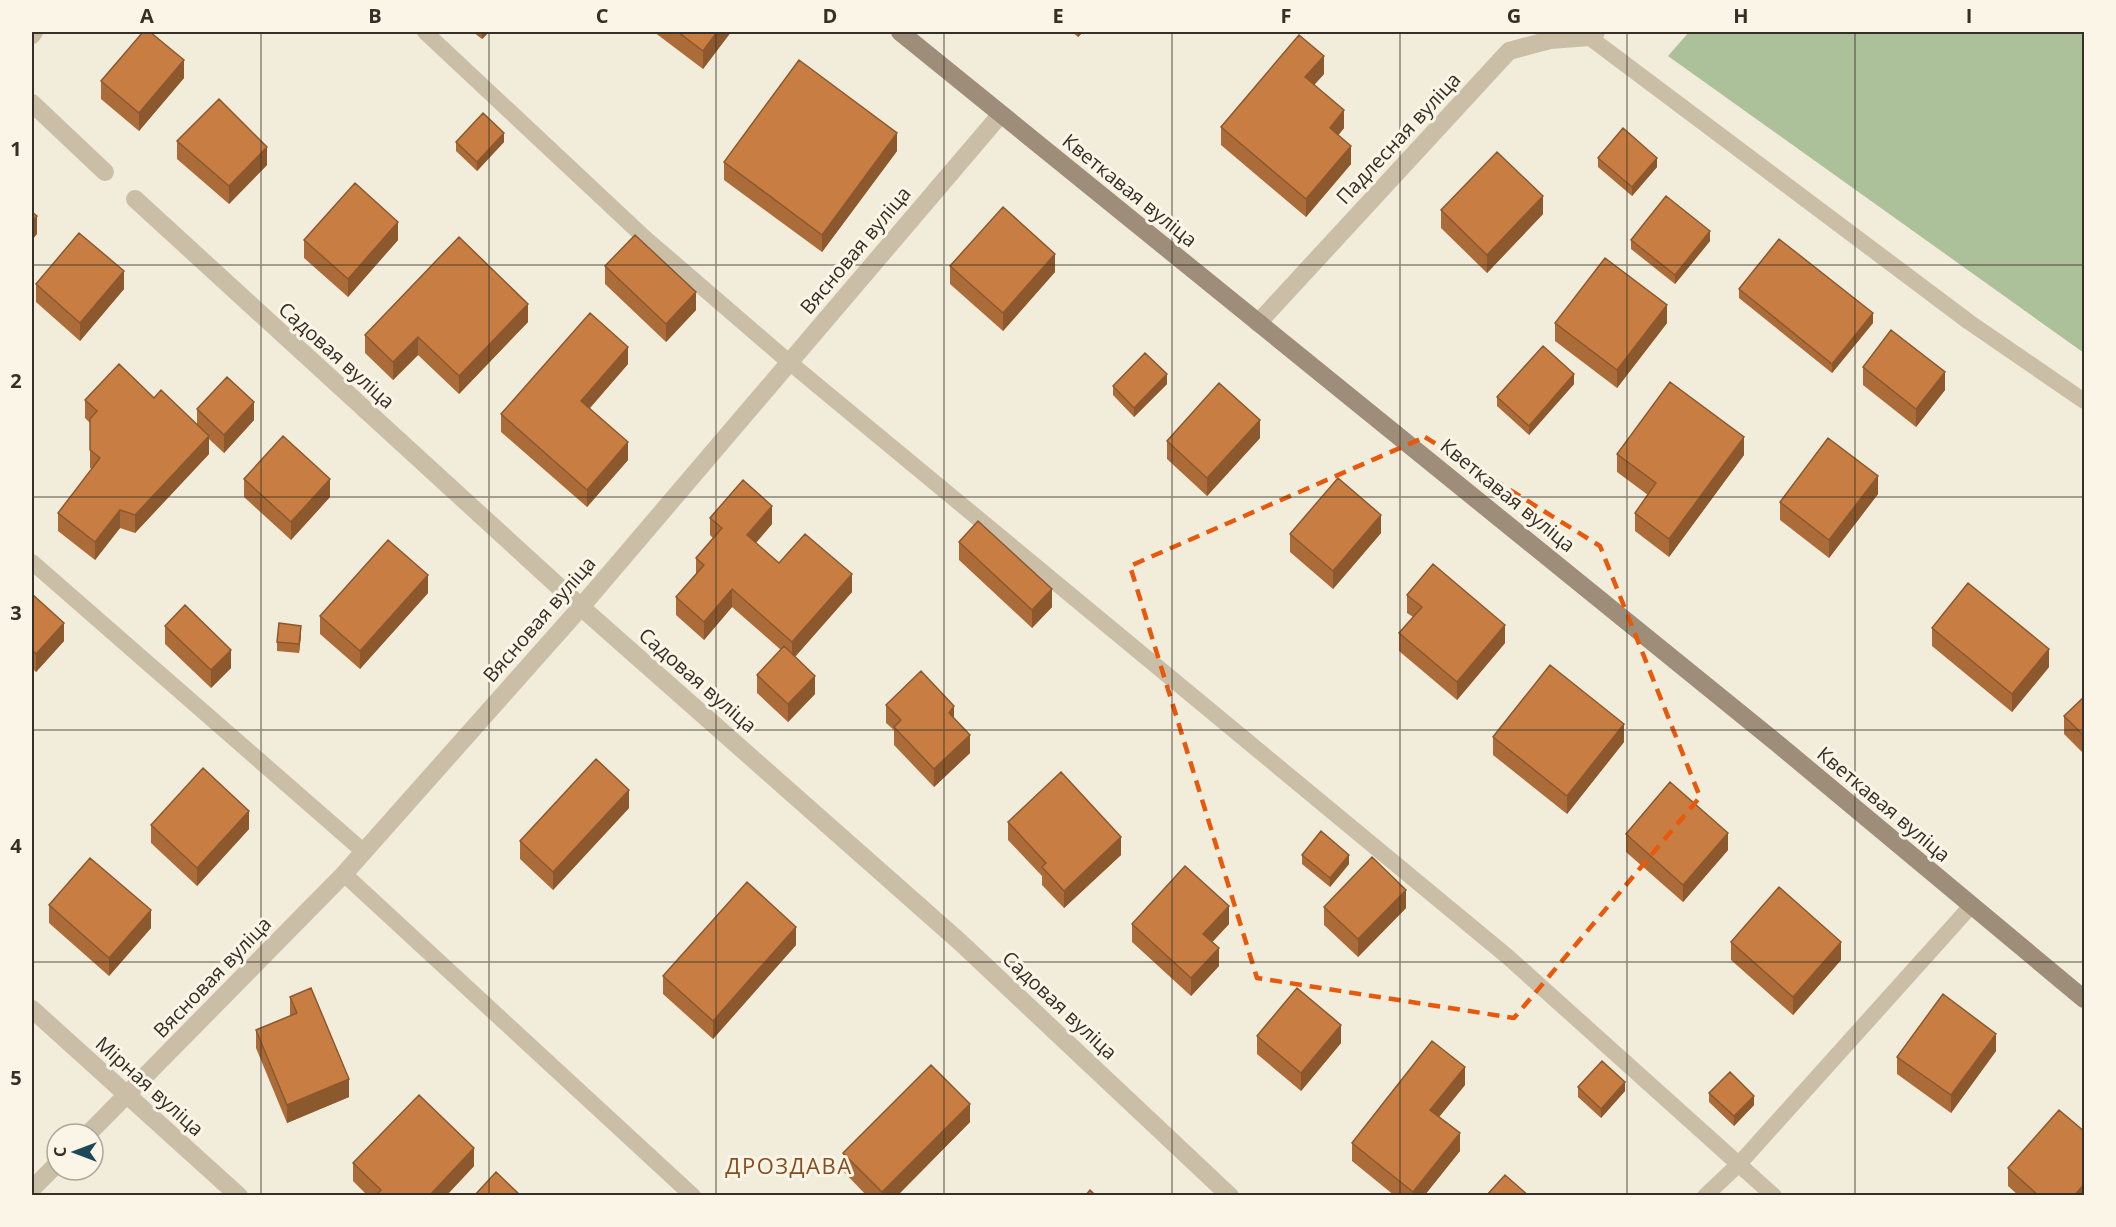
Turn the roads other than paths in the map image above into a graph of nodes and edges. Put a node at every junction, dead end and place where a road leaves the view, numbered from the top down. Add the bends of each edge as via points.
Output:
1 (34, 32) edge
2 (425, 32) edge
3 (900, 32) edge
4 (1593, 34) edge
5 (32, 35) edge
6 (1545, 36) edge
7 (32, 104) edge
8 (1000, 114) junction
9 (105, 172) dead end
10 (135, 199) dead end
11 (1258, 323) junction
12 (789, 362) junction
13 (2085, 401) edge
14 (32, 562) edge
15 (581, 607) junction
16 (363, 851) junction
17 (344, 874) junction
18 (1971, 906) junction
19 (2085, 999) edge
20 (32, 1009) edge
21 (127, 1096) junction
22 (100, 1122) edge
23 (1738, 1164) junction
24 (45, 1176) edge
25 (32, 1189) edge
26 (238, 1196) edge
27 (693, 1196) edge
28 (1230, 1196) edge
29 (1706, 1196) edge
30 (1774, 1196) edge

1 - 5 street
2 - 12 lane via 645,238
3 - 8 street, Кветкавая вуліца
4 - 6 street, Падлесная вуліца
4 - 13 lane via 1959,315
6 - 11 street, Падлесная вуліца via 1509,51
7 - 9 street
8 - 11 street, Кветкавая вуліца
8 - 12 street, Вясновая вуліца
10 - 15 street, Садовая вуліца
11 - 18 street, Кветкавая вуліца via 1769,736
12 - 15 street, Вясновая вуліца
12 - 23 lane via 1508,957
14 - 16 lane
15 - 16 street, Вясновая вуліца
15 - 28 street, Садовая вуліца via 960,942
16 - 17 street, Вясновая вуліца
17 - 21 street, Вясновая вуліца
17 - 27 lane
18 - 19 street, Кветкавая вуліца
18 - 23 lane
20 - 21 street, Мірная вуліца
21 - 22 street, Вясновая вуліца
21 - 26 street, Мірная вуліца
23 - 29 lane
23 - 30 lane
24 - 25 street

